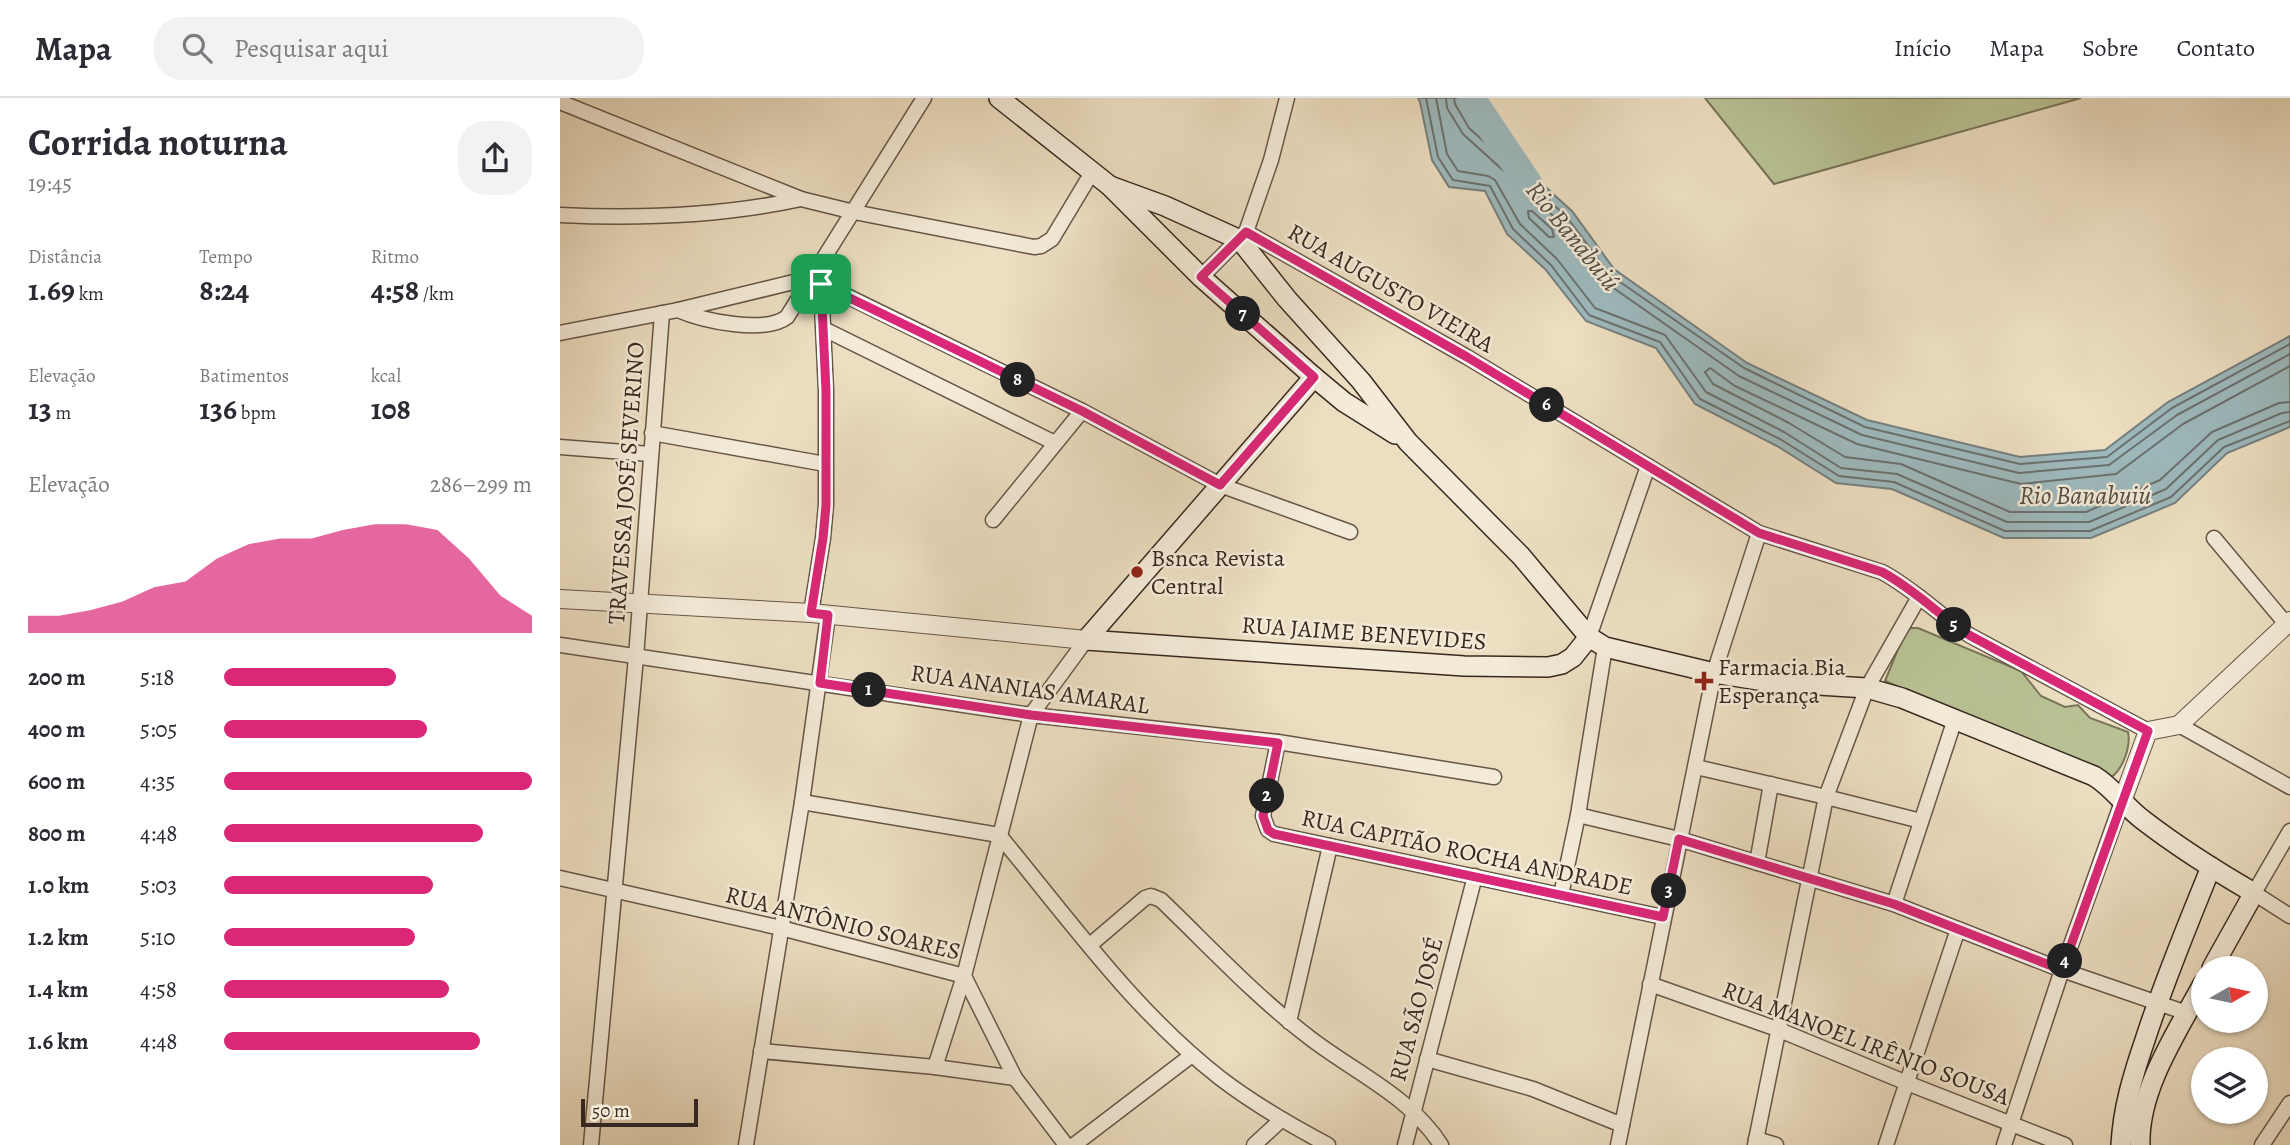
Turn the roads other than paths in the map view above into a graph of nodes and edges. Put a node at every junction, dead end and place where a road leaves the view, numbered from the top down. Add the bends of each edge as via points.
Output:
1 (924, 98) edge
2 (999, 98) edge
3 (1287, 98) edge
4 (560, 102) edge
5 (1091, 174) junction
6 (1110, 186) junction
7 (801, 199) junction
8 (854, 212) junction
9 (560, 215) edge
10 (1243, 236) junction
11 (1201, 277) junction
12 (815, 281) junction
13 (704, 304) junction
14 (678, 310) junction
15 (662, 313) junction
16 (710, 321) junction
17 (824, 329) junction
18 (560, 333) edge
19 (1314, 377) junction
20 (1082, 411) junction
21 (652, 433) junction
22 (1408, 442) junction
23 (1055, 443) junction
24 (560, 447) edge
25 (650, 454) junction
26 (825, 464) junction
27 (1648, 466) junction
28 (1220, 485) junction
29 (993, 520) dead end
30 (1350, 532) dead end
31 (1759, 533) junction
32 (2214, 538) dead end
33 (1919, 597) junction
34 (560, 599) edge
35 (639, 602) junction
36 (820, 614) junction
37 (2288, 623) edge
38 (1086, 640) junction
39 (1597, 642) junction
40 (560, 645) edge
41 (636, 657) junction
42 (1714, 673) junction
43 (820, 683) junction
44 (1867, 688) junction
45 (1031, 715) junction
46 (1955, 719) junction
47 (2179, 725) junction
48 (2148, 731) junction
49 (1278, 743) junction
50 (1696, 767) junction
51 (1494, 777) dead end
52 (1771, 784) junction
53 (2290, 787) edge
54 (1826, 797) junction
55 (2123, 799) junction
56 (802, 802) junction
57 (1577, 815) junction
58 (1922, 821) junction
59 (2290, 831) edge
60 (999, 835) junction
61 (1679, 839) junction
62 (1330, 846) junction
63 (1757, 863) junction
64 (2211, 867) junction
65 (1475, 876) junction
66 (560, 878) edge
67 (1811, 879) junction
68 (614, 892) junction
69 (2254, 893) junction
70 (1561, 895) junction
71 (1894, 904) junction
72 (2290, 916) edge
73 (1663, 917) junction
74 (781, 928) junction
75 (1958, 929) junction
76 (1090, 945) junction
77 (2220, 956) edge
78 (2062, 970) junction
79 (964, 976) junction
80 (1650, 984) junction
81 (2157, 1003) junction
82 (2191, 1007) edge
83 (2188, 1013) junction
84 (1289, 1022) junction
85 (1777, 1029) junction
86 (761, 1051) junction
87 (1192, 1055) junction
88 (1427, 1059) junction
89 (935, 1067) junction
90 (1015, 1078) junction
91 (1907, 1083) junction
92 (2290, 1103) edge
93 (1413, 1110) junction
94 (1281, 1120) junction
95 (2011, 1124) junction
96 (1622, 1125) junction
97 (1756, 1142) edge
98 (595, 1144) edge
99 (746, 1145) edge
100 (1066, 1145) edge
101 (1074, 1145) edge
102 (1254, 1145) edge
103 (1328, 1145) edge
104 (1405, 1145) edge
105 (1441, 1145) edge
106 (1618, 1145) edge
107 (1776, 1145) edge
108 (1886, 1145) edge
109 (2004, 1145) edge
110 (2065, 1145) edge
111 (2121, 1145) edge
112 (2140, 1145) edge
113 (2262, 1145) edge

1 - 8 street
2 - 5 main road
3 - 10 street via 1265,182
4 - 7 street
5 - 6 main road
5 - 8 street via 1052,239 1041,246
6 - 10 main road
6 - 11 main road
7 - 8 street
7 - 9 street via 760,208 659,217
8 - 12 street
10 - 11 street
10 - 22 main road via 1287,299 1361,381
10 - 27 street, RUA AUGUSTO VIEIRA via 1467,357
11 - 19 main road
12 - 13 street
12 - 16 street via 781,321 765,325
12 - 17 street
12 - 20 street
13 - 14 street
13 - 16 street
14 - 15 street
14 - 16 street
15 - 18 street
15 - 21 street, TRAVESSA JOSÉ SEVERINO
17 - 23 street
17 - 26 street
19 - 22 main road
19 - 28 main road
20 - 23 street
20 - 28 street
21 - 25 street, TRAVESSA JOSÉ SEVERINO
21 - 26 street
22 - 39 main road via 1521,556
23 - 29 street
24 - 25 street
25 - 35 street, TRAVESSA JOSÉ SEVERINO
26 - 36 street
27 - 31 street, RUA AUGUSTO VIEIRA
27 - 39 street
28 - 30 street
28 - 38 main road
31 - 33 street, RUA AUGUSTO VIEIRA via 1882,572
31 - 42 street
32 - 37 street
33 - 44 street
33 - 48 street, RUA AUGUSTO VIEIRA via 1969,635
34 - 35 street, RUA JAIME BENEVIDES
35 - 36 street, RUA JAIME BENEVIDES
35 - 41 street, TRAVESSA JOSÉ SEVERINO
36 - 38 street, RUA JAIME BENEVIDES
36 - 43 street
37 - 47 street
38 - 39 main road, RUA JAIME BENEVIDES via 1464,666 1548,667 1562,664
38 - 45 street
39 - 42 main road
39 - 57 street
40 - 41 street, RUA ANANIAS AMARAL
41 - 43 street, RUA ANANIAS AMARAL
41 - 68 street, TRAVESSA JOSÉ SEVERINO
42 - 44 main road
42 - 50 street
43 - 45 street, RUA ANANIAS AMARAL
43 - 56 street
44 - 46 main road
44 - 54 street
45 - 49 street, RUA ANANIAS AMARAL
45 - 60 street
46 - 55 main road via 2094,776
46 - 58 street
47 - 48 street
47 - 53 street
48 - 55 street
49 - 51 street, RUA ANANIAS AMARAL
49 - 62 street, RUA CAPITÃO ROCHA ANDRADE via 1263,816 1268,830
50 - 52 street
50 - 61 street
52 - 54 street
52 - 63 street
54 - 58 street
54 - 67 street
55 - 64 main road via 2141,819
55 - 78 street
56 - 60 street
56 - 74 street
57 - 61 street
57 - 70 street
58 - 71 street
59 - 69 street
60 - 76 street
60 - 79 street
61 - 63 street
61 - 73 street
62 - 65 street, RUA CAPITÃO ROCHA ANDRADE
62 - 84 street
63 - 67 street
64 - 69 main road
64 - 81 main road
65 - 70 street, RUA CAPITÃO ROCHA ANDRADE
65 - 88 street, RUA SÃO JOSÉ
66 - 68 street, RUA ANTÔNIO SOARES
67 - 71 street
67 - 85 street
68 - 74 street, RUA ANTÔNIO SOARES
68 - 98 street, TRAVESSA JOSÉ SEVERINO
69 - 72 street
69 - 77 main road
70 - 73 street, RUA CAPITÃO ROCHA ANDRADE
71 - 75 street
73 - 80 street
74 - 79 street, RUA ANTÔNIO SOARES
74 - 86 street
75 - 78 street
75 - 91 street
76 - 84 street via 1145,898 1161,900
76 - 87 street via 1141,1006
78 - 81 street
78 - 95 street
79 - 89 street
79 - 90 street, RUA ANTÔNIO SOARES
80 - 85 street, RUA MANOEL IRÊNIO SOUSA
80 - 96 street
81 - 83 street
81 - 111 main road via 2126,1100
82 - 83 main road
83 - 112 main road via 2144,1105
84 - 93 street
85 - 91 street, RUA MANOEL IRÊNIO SOUSA
85 - 97 street
86 - 89 street
86 - 99 street
87 - 94 street
87 - 101 street
88 - 93 street, RUA SÃO JOSÉ
88 - 96 street via 1533,1088
89 - 90 street
90 - 100 street, RUA ANTÔNIO SOARES
91 - 95 street, RUA MANOEL IRÊNIO SOUSA
91 - 108 street
92 - 113 street
93 - 104 street
93 - 105 street, RUA SÃO JOSÉ
94 - 102 street
94 - 103 street
95 - 109 street
95 - 110 street, RUA MANOEL IRÊNIO SOUSA
96 - 106 street
97 - 107 street

